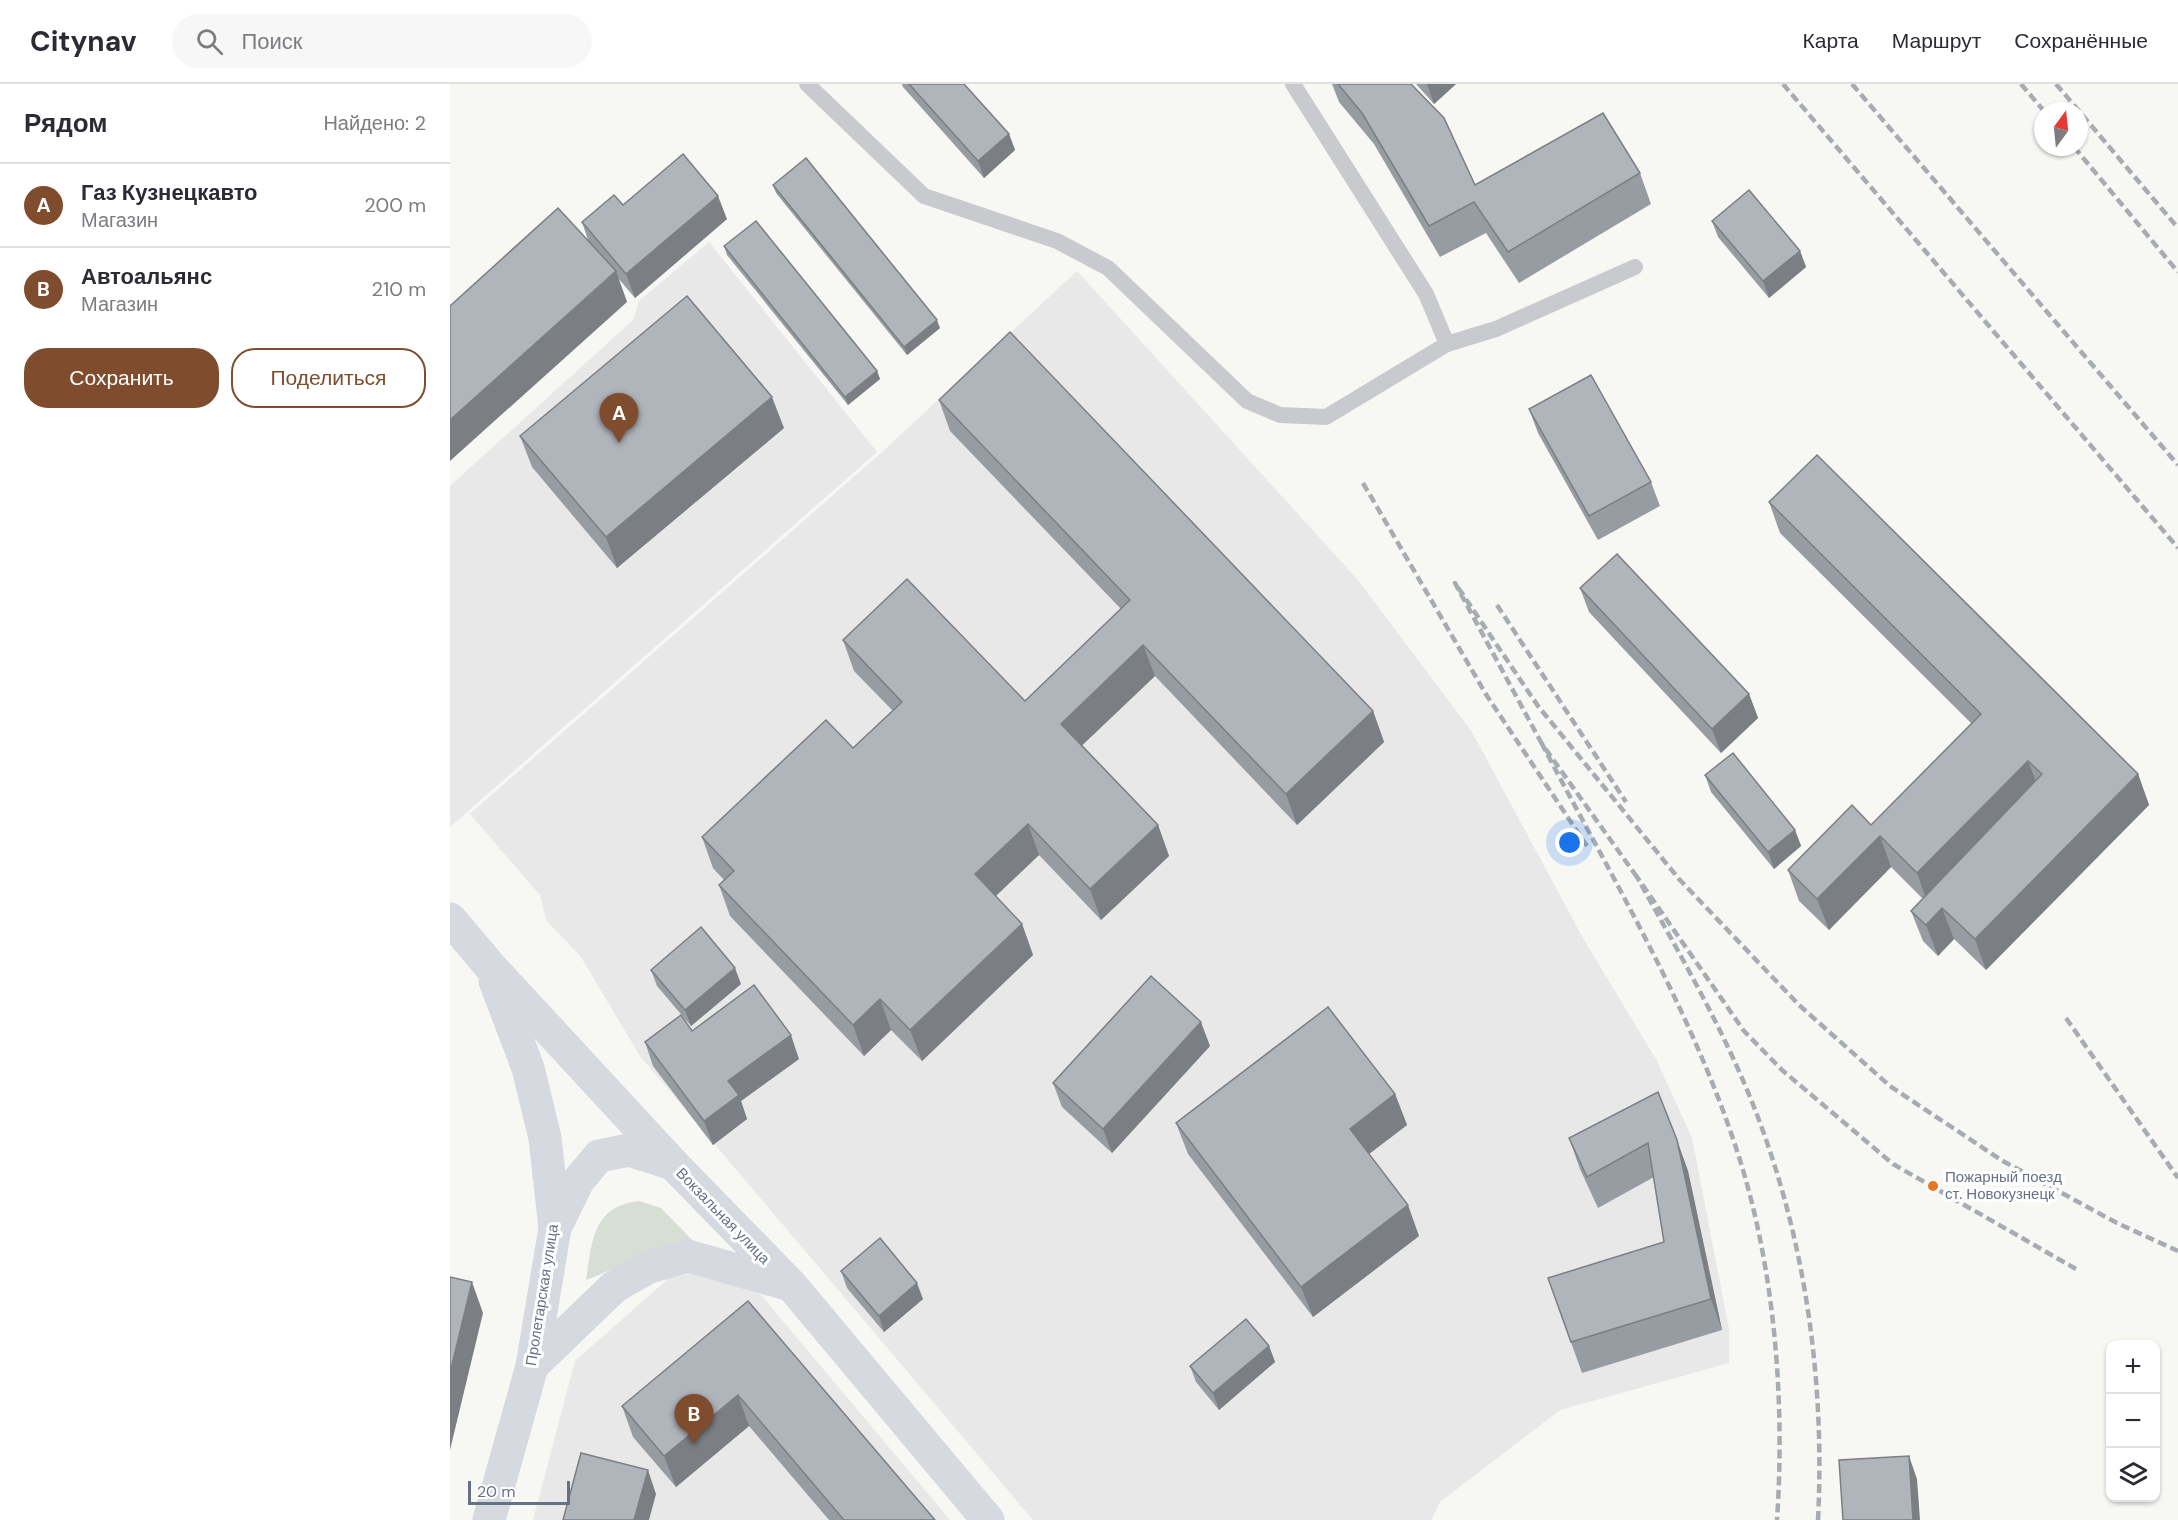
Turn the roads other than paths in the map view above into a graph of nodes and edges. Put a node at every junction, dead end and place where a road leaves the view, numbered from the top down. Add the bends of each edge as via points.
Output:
1 (807, 84) edge
2 (1293, 84) edge
3 (1635, 267) dead end
4 (1447, 344) junction
5 (450, 919) edge
6 (489, 965) junction
7 (673, 1164) junction
8 (555, 1228) junction
9 (792, 1286) junction
10 (532, 1366) junction
11 (489, 1520) edge
12 (988, 1520) edge

1 - 4 lane via 924,196 1057,241 1108,268 1247,401 1280,415 1326,417
2 - 4 lane via 1426,294
3 - 4 lane via 1496,329
5 - 6 main road, Вокзальная улица
6 - 7 main road, Вокзальная улица
6 - 8 main road, Пролетарская улица via 528,1068 545,1137
7 - 8 main road via 629,1150 599,1156 578,1181
7 - 9 main road, Вокзальная улица
8 - 10 main road, Пролетарская улица
9 - 10 main road via 688,1256 649,1267 614,1287
9 - 12 main road, Вокзальная улица
10 - 11 main road, Пролетарская улица

